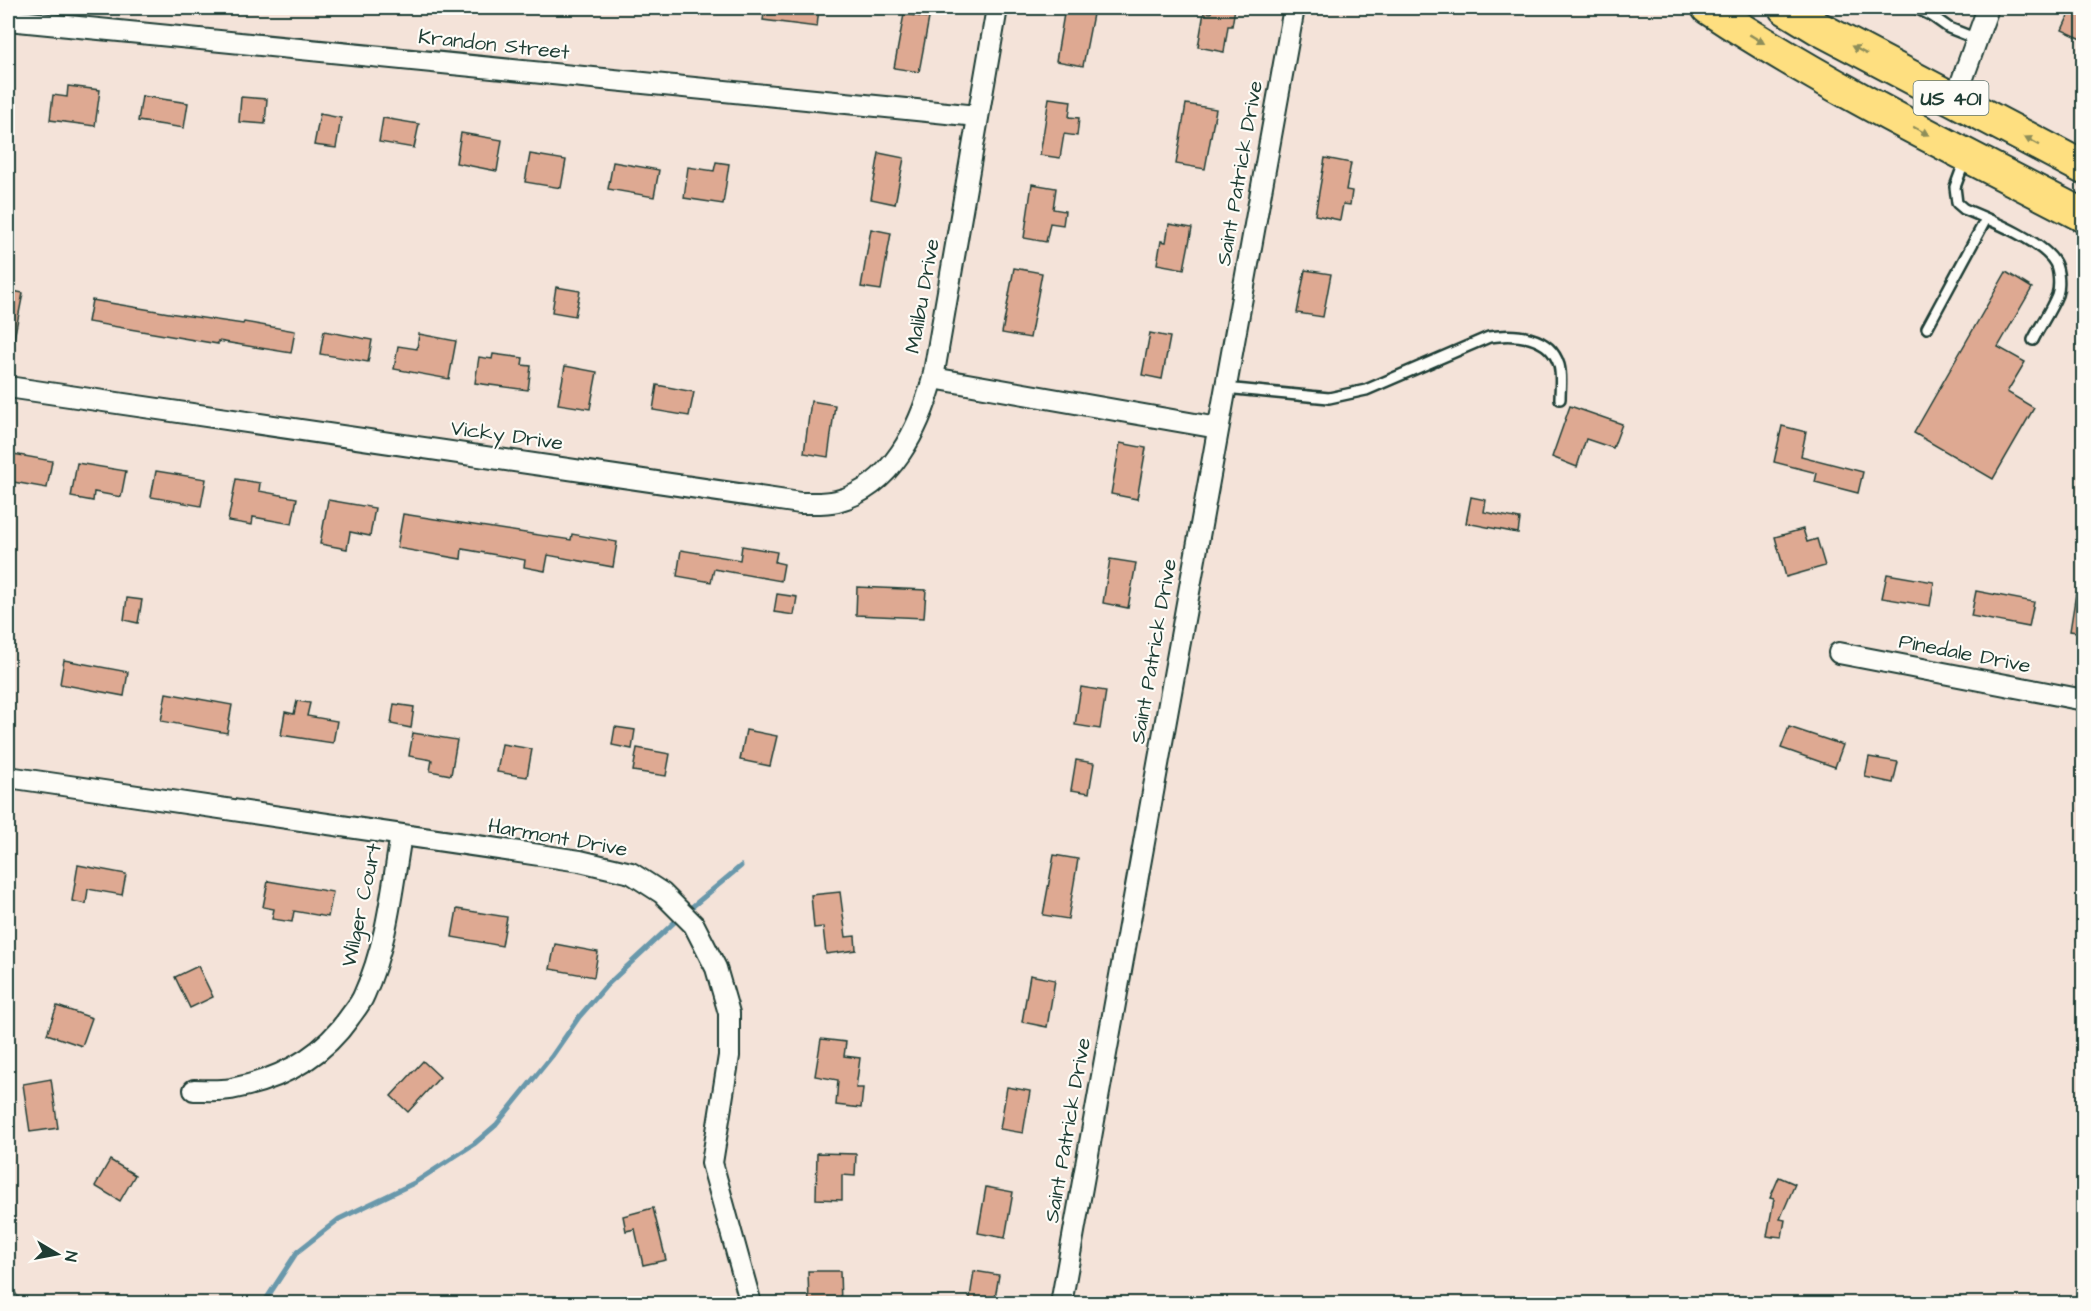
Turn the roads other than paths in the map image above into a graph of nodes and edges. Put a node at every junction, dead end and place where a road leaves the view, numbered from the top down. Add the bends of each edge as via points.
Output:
1 (997, 8) edge
2 (1294, 8) edge
3 (1708, 8) edge
4 (1916, 8) edge
5 (1988, 8) edge
6 (1791, 9) edge
7 (1934, 12) edge
8 (8, 20) edge
9 (1977, 39) junction
10 (1955, 100) junction
11 (977, 116) junction
12 (1967, 155) junction
13 (2084, 168) edge
14 (2084, 216) edge
15 (1986, 219) junction
16 (1927, 328) dead end
17 (2033, 340) dead end
18 (933, 378) junction
19 (8, 387) edge
20 (1225, 388) junction
21 (1560, 399) dead end
22 (1218, 428) junction
23 (1839, 653) dead end
24 (2084, 700) edge
25 (8, 777) edge
26 (400, 835) junction
27 (194, 1090) dead end
28 (751, 1304) edge
29 (1060, 1304) edge

1 - 11 street, Malibu Drive
2 - 20 street, Saint Patrick Drive
3 -> 12 highway, US 401 via 1790,58
4 - 7 lane
5 - 9 street
10 -> 6 highway, US 401 via 1818,28
7 - 9 lane via 1949,28
8 - 11 street, Krandon Street
9 - 10 street
13 -> 10 highway, US 401
11 - 18 street, Malibu Drive
12 - 14 highway, US 401
12 - 15 lane via 1955,188 1957,203
15 - 16 lane
15 - 17 lane via 2042,249 2055,263 2057,294
18 - 19 street, Vicky Drive via 918,424 881,475 851,496 817,503
18 - 22 street, Malibu Drive
20 - 21 lane via 1329,398 1366,390 1489,337 1511,334 1546,345 1561,373
20 - 22 street, Saint Patrick Drive
22 - 29 street, Saint Patrick Drive
23 - 24 street, Pinedale Drive
25 - 26 street, Harmont Drive
26 - 27 street, Wilger Court via 376,963 363,997 339,1032 306,1061 276,1077 229,1089
26 - 28 street, Harmont Drive via 580,861 631,873 662,893 694,925 716,968 729,1013 729,1056 712,1163

